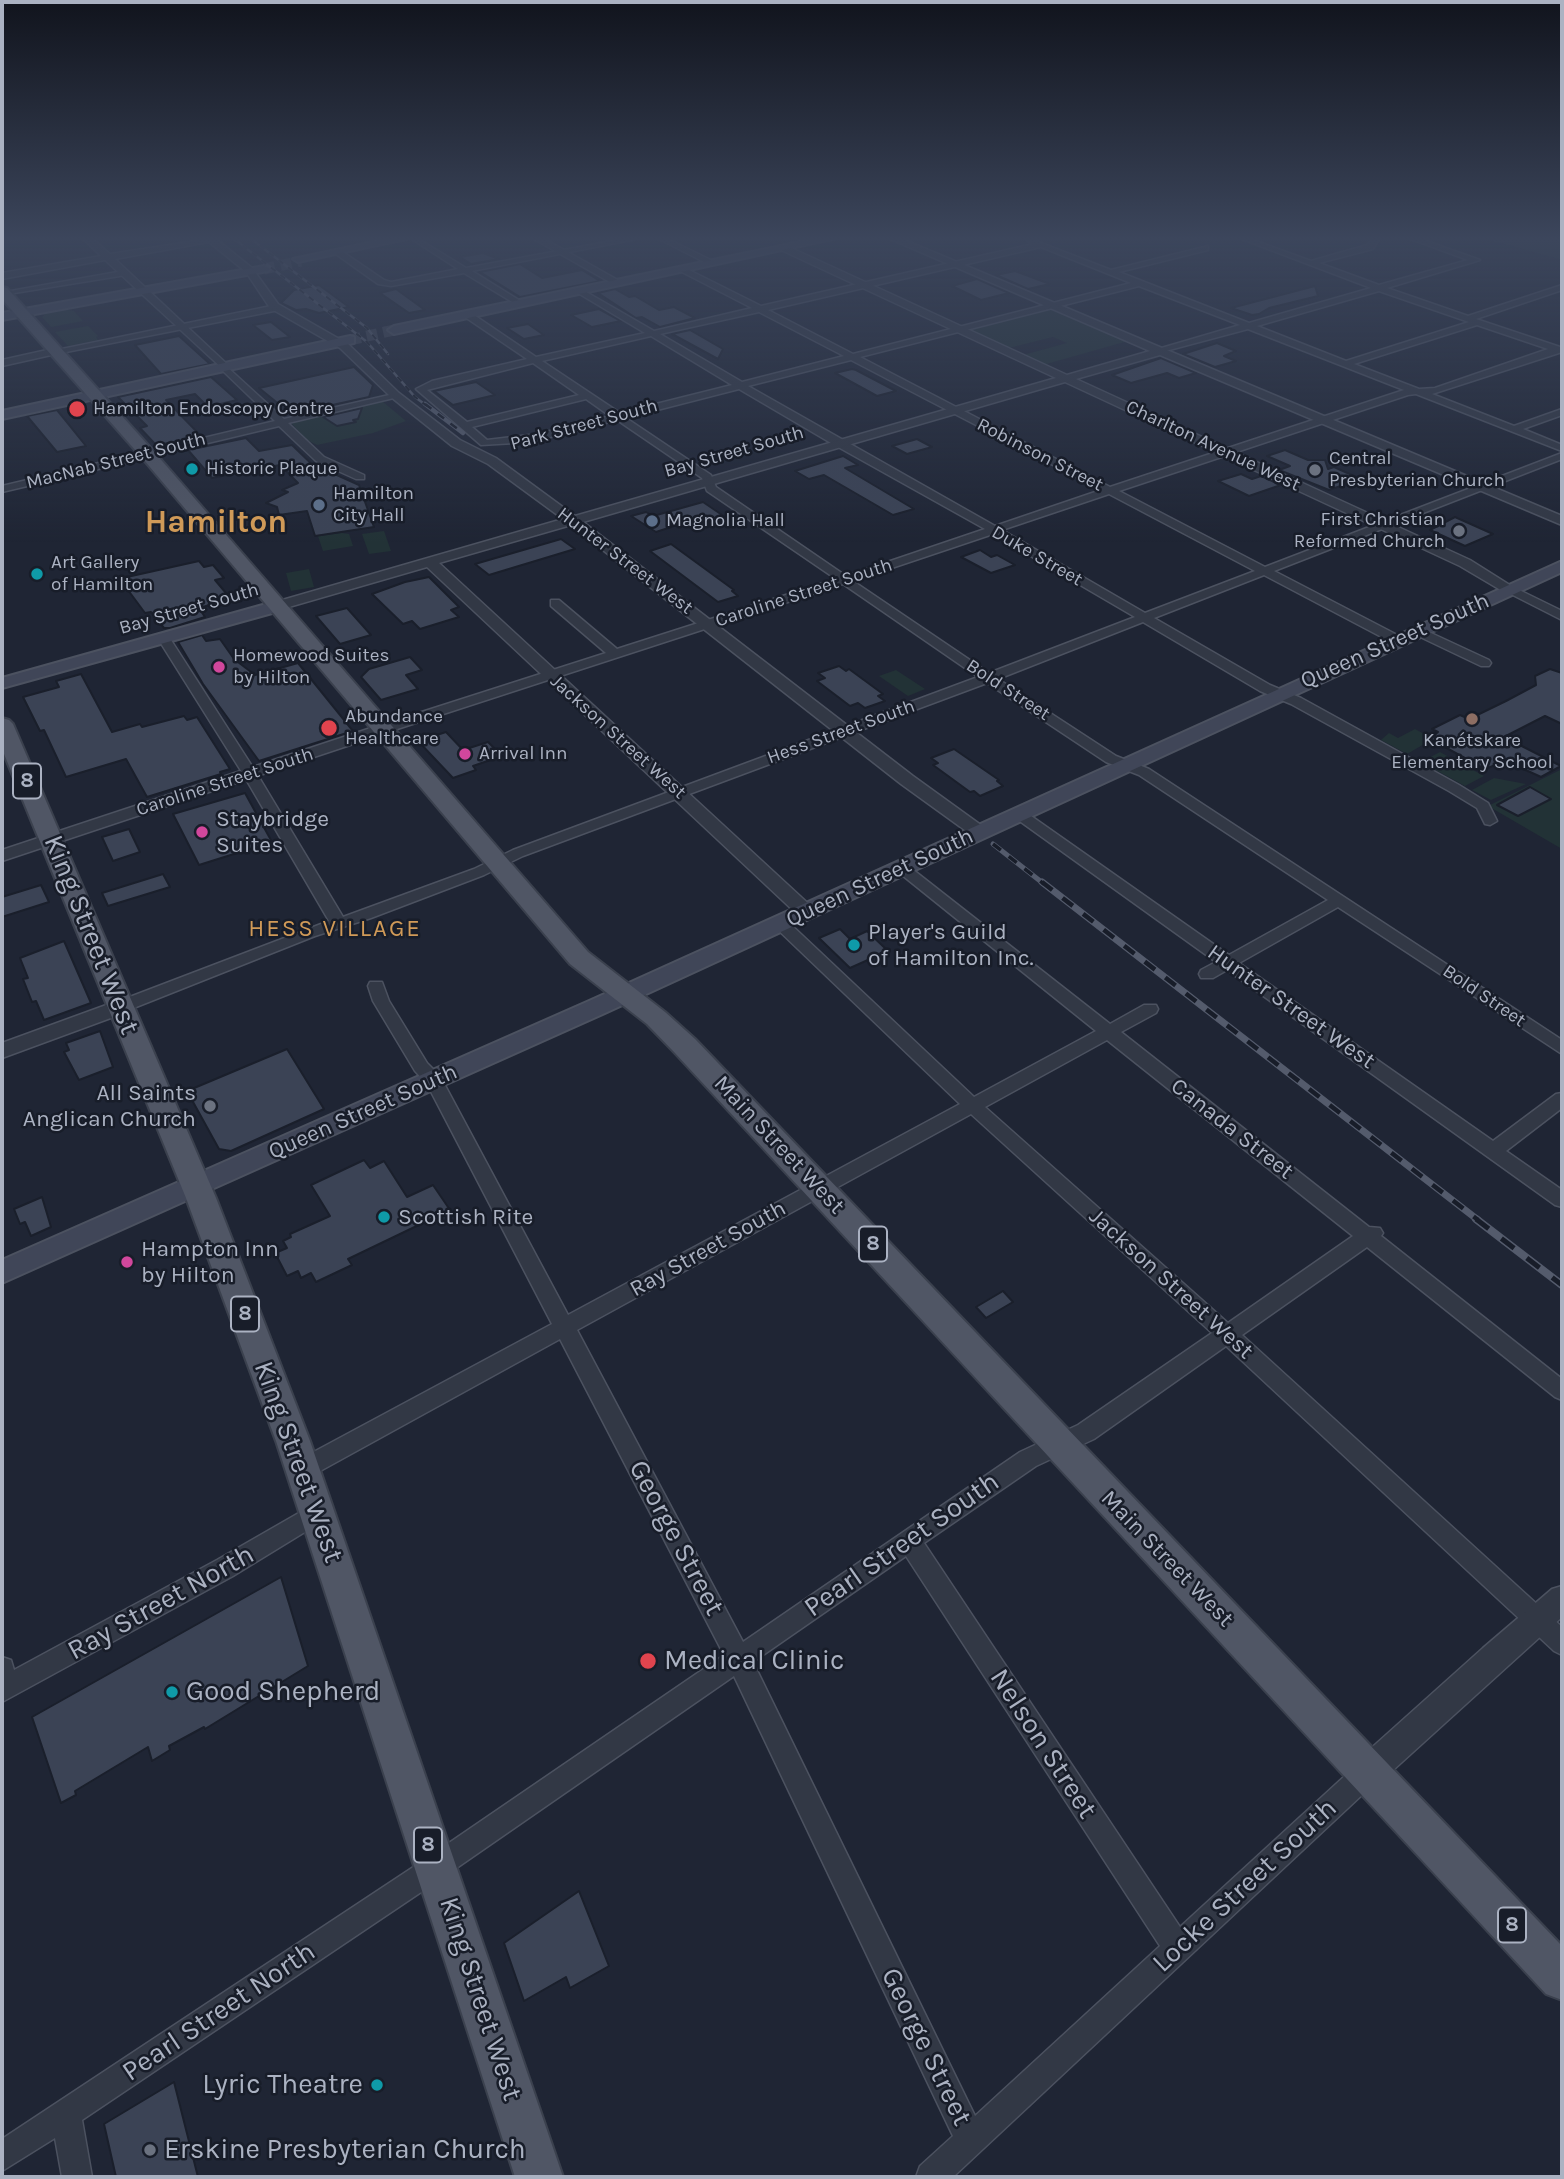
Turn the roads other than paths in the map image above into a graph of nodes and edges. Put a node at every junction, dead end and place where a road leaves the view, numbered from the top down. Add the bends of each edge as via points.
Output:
1 (46, 340) edge
2 (114, 340) edge
3 (194, 340) edge
4 (504, 340) edge
5 (627, 340) edge
6 (662, 340) edge
7 (817, 340) edge
8 (914, 340) edge
9 (985, 340) edge
10 (1134, 340) edge
11 (1200, 340) edge
12 (1287, 340) edge
13 (1416, 340) edge
14 (1529, 340) edge
15 (344, 341) joint
16 (1560, 350) edge
17 (56, 351) junction
18 (1161, 351) junction
19 (850, 356) junction
20 (535, 361) junction
21 (2, 362) edge
22 (1347, 363) junction
23 (225, 368) junction
24 (1066, 378) junction
25 (739, 385) junction
26 (1421, 392) junction
27 (395, 395) junction
28 (94, 396) junction
29 (586, 396) junction
30 (954, 410) junction
31 (1562, 412) edge
32 (2, 415) edge
33 (616, 416) junction
34 (1322, 419) junction
35 (282, 421) junction
36 (464, 426) junction
37 (1515, 429) junction
38 (540, 437) junction
39 (840, 444) junction
40 (1562, 448) edge
41 (142, 450) junction
42 (1227, 452) junction
43 (477, 454) junction
44 (1562, 456) edge
45 (360, 477) dead end
46 (2, 478) edge
47 (709, 482) junction
48 (2, 484) edge
49 (1483, 487) junction
50 (2, 489) edge
51 (1110, 491) junction
52 (573, 521) junction
53 (1562, 522) edge
54 (1382, 526) junction
55 (993, 530) junction
56 (430, 562) junction
57 (1562, 566) edge
58 (1265, 571) junction
59 (845, 580) junction
60 (1509, 589) junction
61 (555, 603) dead end
62 (277, 606) junction
63 (1562, 616) edge
64 (1143, 617) junction
65 (708, 624) junction
66 (1418, 631) junction
67 (163, 637) junction
68 (1397, 640) junction
69 (615, 653) junction
70 (1485, 663) dead end
71 (551, 675) junction
72 (988, 678) junction
73 (2, 683) edge
74 (1280, 694) junction
75 (2, 724) edge
76 (383, 729) junction
77 (845, 731) junction
78 (1125, 765) junction
79 (250, 774) junction
80 (680, 793) junction
81 (1019, 814) junction
82 (1490, 821) dead end
83 (979, 832) junction
84 (51, 839) junction
85 (2, 856) edge
86 (496, 863) junction
87 (902, 868) junction
88 (1339, 900) junction
89 (806, 912) junction
90 (338, 922) junction
91 (780, 923) junction
92 (1228, 962) junction
93 (1207, 974) dead end
94 (376, 986) dead end
95 (624, 995) junction
96 (120, 1007) junction
97 (1150, 1009) dead end
98 (1109, 1031) junction
99 (1562, 1048) edge
100 (2, 1051) edge
101 (434, 1080) junction
102 (1562, 1099) edge
103 (972, 1105) junction
104 (1493, 1151) junction
105 (196, 1187) junction
106 (820, 1188) junction
107 (1562, 1200) edge
108 (1370, 1235) junction
109 (2, 1272) edge
110 (566, 1327) junction
111 (1227, 1334) junction
112 (1562, 1391) edge
113 (1058, 1443) junction
114 (303, 1469) junction
115 (318, 1512) junction
116 (909, 1540) junction
117 (1562, 1599) edge
118 (1537, 1620) junction
119 (1562, 1643) edge
120 (739, 1659) junction
121 (3, 1683) edge
122 (1369, 1771) junction
123 (436, 1867) junction
124 (1178, 1948) junction
125 (1562, 1978) edge
126 (66, 2113) junction
127 (971, 2140) junction
128 (2, 2156) edge
129 (78, 2177) edge
130 (538, 2177) edge
131 (931, 2177) edge

1 - 17 main road, 8
2 - 17 street
3 - 23 street
4 - 20 street, Bold Street
5 - 20 street
6 - 25 street, Duke Street
7 - 19 street, Robinson Street
8 - 19 street, Park Street South
9 - 24 street, Charlton Avenue West
10 - 18 street
11 - 18 street, Bay Street South
12 - 22 street
13 - 22 street
14 - 16 street
15 - 23 main road
15 - 27 street, Hunter Street West
16 - 26 street, Caroline Street South
17 - 21 street
17 - 28 main road, 8
18 - 24 street, Bay Street South
18 - 34 street
19 - 25 street, Park Street South
19 - 30 street, Robinson Street
20 - 29 street, Bold Street
20 - 36 street via 424,387
22 - 26 street
23 - 28 main road
23 - 35 street
24 - 30 street, Bay Street South
24 - 42 street, Charlton Avenue West
25 - 33 street, Park Street South
25 - 39 street, Duke Street
26 - 34 street, Caroline Street South via 1407,392
26 - 37 street
27 - 35 street, MacNab Street South
27 - 43 street, Hunter Street West
28 - 32 main road
28 - 41 main road, Main Street West / 8
29 - 33 street, Bold Street
29 - 36 street
30 - 39 street, Bay Street South
30 - 51 street, Robinson Street
31 - 37 street
33 - 38 street, Park Street South
33 - 47 street, Bold Street
34 - 42 street, Caroline Street South
34 - 49 street
35 - 41 street, MacNab Street South
35 - 45 street via 321,459
36 - 38 street via 489,444
37 - 40 street
38 - 43 street, Park Street South
39 - 47 street, Bay Street South
39 - 55 street, Duke Street
41 - 46 street, MacNab Street South
41 - 48 street, MacNab Street South
41 - 50 street, MacNab Street South
41 - 62 main road, Main Street West / 8
42 - 51 street, Caroline Street South
42 - 54 street, Charlton Avenue West
43 - 52 street, Hunter Street West
44 - 49 street, Hess Street South
47 - 52 street, Bay Street South
47 - 59 street, Bold Street via 711,489
49 - 53 street
49 - 54 street, Hess Street South
51 - 55 street, Caroline Street South
51 - 58 street, Robinson Street
52 - 56 street, Bay Street South
52 - 65 street, Hunter Street West
54 - 58 street, Hess Street South
54 - 60 street, Charlton Avenue West via 1465,563
55 - 59 street, Caroline Street South
55 - 64 street, Duke Street
56 - 62 street, Bay Street South
56 - 71 street, Jackson Street West
57 - 60 main road, Queen Street South
58 - 64 street, Hess Street South
58 - 68 street, Robinson Street
59 - 65 street, Caroline Street South
59 - 72 street, Bold Street
60 - 63 street, Charlton Avenue West
60 - 66 main road, Queen Street South
61 - 69 street
62 - 67 main road, Bay Street South
62 - 76 main road, Main Street West / 8
64 - 72 street, Hess Street South
64 - 74 street, Duke Street
65 - 69 street, Caroline Street South
65 - 77 street, Hunter Street West
66 - 68 main road, Queen Street South
66 - 70 street
67 - 73 main road, Bay Street South
67 - 79 street
68 - 74 main road, Queen Street South
69 - 71 street, Caroline Street South
71 - 76 street, Caroline Street South
71 - 80 street, Jackson Street West
72 - 77 street, Hess Street South
72 - 78 street, Bold Street
74 - 78 main road, Queen Street South
74 - 82 street, Duke Street via 1478,802
75 - 84 main road, King Street West / 8
76 - 79 street, Caroline Street South
76 - 86 main road, Main Street West / 8
77 - 80 street, Hess Street South
77 - 83 street, Hunter Street West
78 - 81 main road, Queen Street South
78 - 88 street, Bold Street via 1144,772
79 - 84 street, Caroline Street South
79 - 90 street
80 - 86 street, Hess Street South
80 - 89 street, Jackson Street West
81 - 83 main road, Queen Street South
81 - 92 street, Hunter Street West
83 - 87 main road, Queen Street South
84 - 85 street, Caroline Street South
84 - 96 main road, King Street West / 8
86 - 90 street, Hess Street South
86 - 95 main road, Main Street West / 8 via 579,958
87 - 89 main road, Queen Street South
87 - 98 street, Canada Street
88 - 92 street
88 - 99 street, Bold Street
89 - 91 main road, Queen Street South
90 - 96 street, Hess Street South
91 - 95 main road, Queen Street South
91 - 103 street, Jackson Street West
92 - 93 street
92 - 104 street, Hunter Street West
94 - 101 street, George Street via 421,1067
95 - 101 main road, Queen Street South
95 - 106 main road, Main Street West / 8 via 685,1046
96 - 100 street
96 - 105 main road, King Street West / 8
97 - 98 street, Ray Street South
98 - 103 street, Ray Street South
98 - 108 street, Canada Street
101 - 105 main road, Queen Street South
101 - 110 street, George Street
102 - 104 street
103 - 106 street, Ray Street South
103 - 111 street, Jackson Street West
104 - 107 street, Hunter Street West
105 - 109 main road, Queen Street South
105 - 114 main road, King Street West / 8
106 - 110 street, Ray Street South
106 - 113 main road, Main Street West / 8
108 - 111 street, Pearl Street South
108 - 112 street, Canada Street
110 - 114 street, Ray Street South
110 - 120 street, George Street
111 - 113 street, Pearl Street South via 1086,1432
111 - 118 street, Jackson Street West
113 - 116 street, Pearl Street South via 1028,1458
113 - 122 main road, Main Street West / 8
114 - 115 main road, King Street West / 8
115 - 121 street, Ray Street North via 225,1568
115 - 123 main road, King Street West / 8
116 - 120 street, Pearl Street South
116 - 124 street, Nelson Street
117 - 118 street, Locke Street South
118 - 119 street, Jackson Street West
118 - 122 street, Locke Street South
120 - 123 street, Pearl Street South
120 - 127 street, George Street
122 - 124 street, Locke Street South
122 - 125 main road, Main Street West / 8
123 - 126 street, Pearl Street North
123 - 130 main road, King Street West / 8
124 - 127 street, Locke Street South
126 - 128 street, Pearl Street North
126 - 129 street
127 - 131 street, Locke Street South

